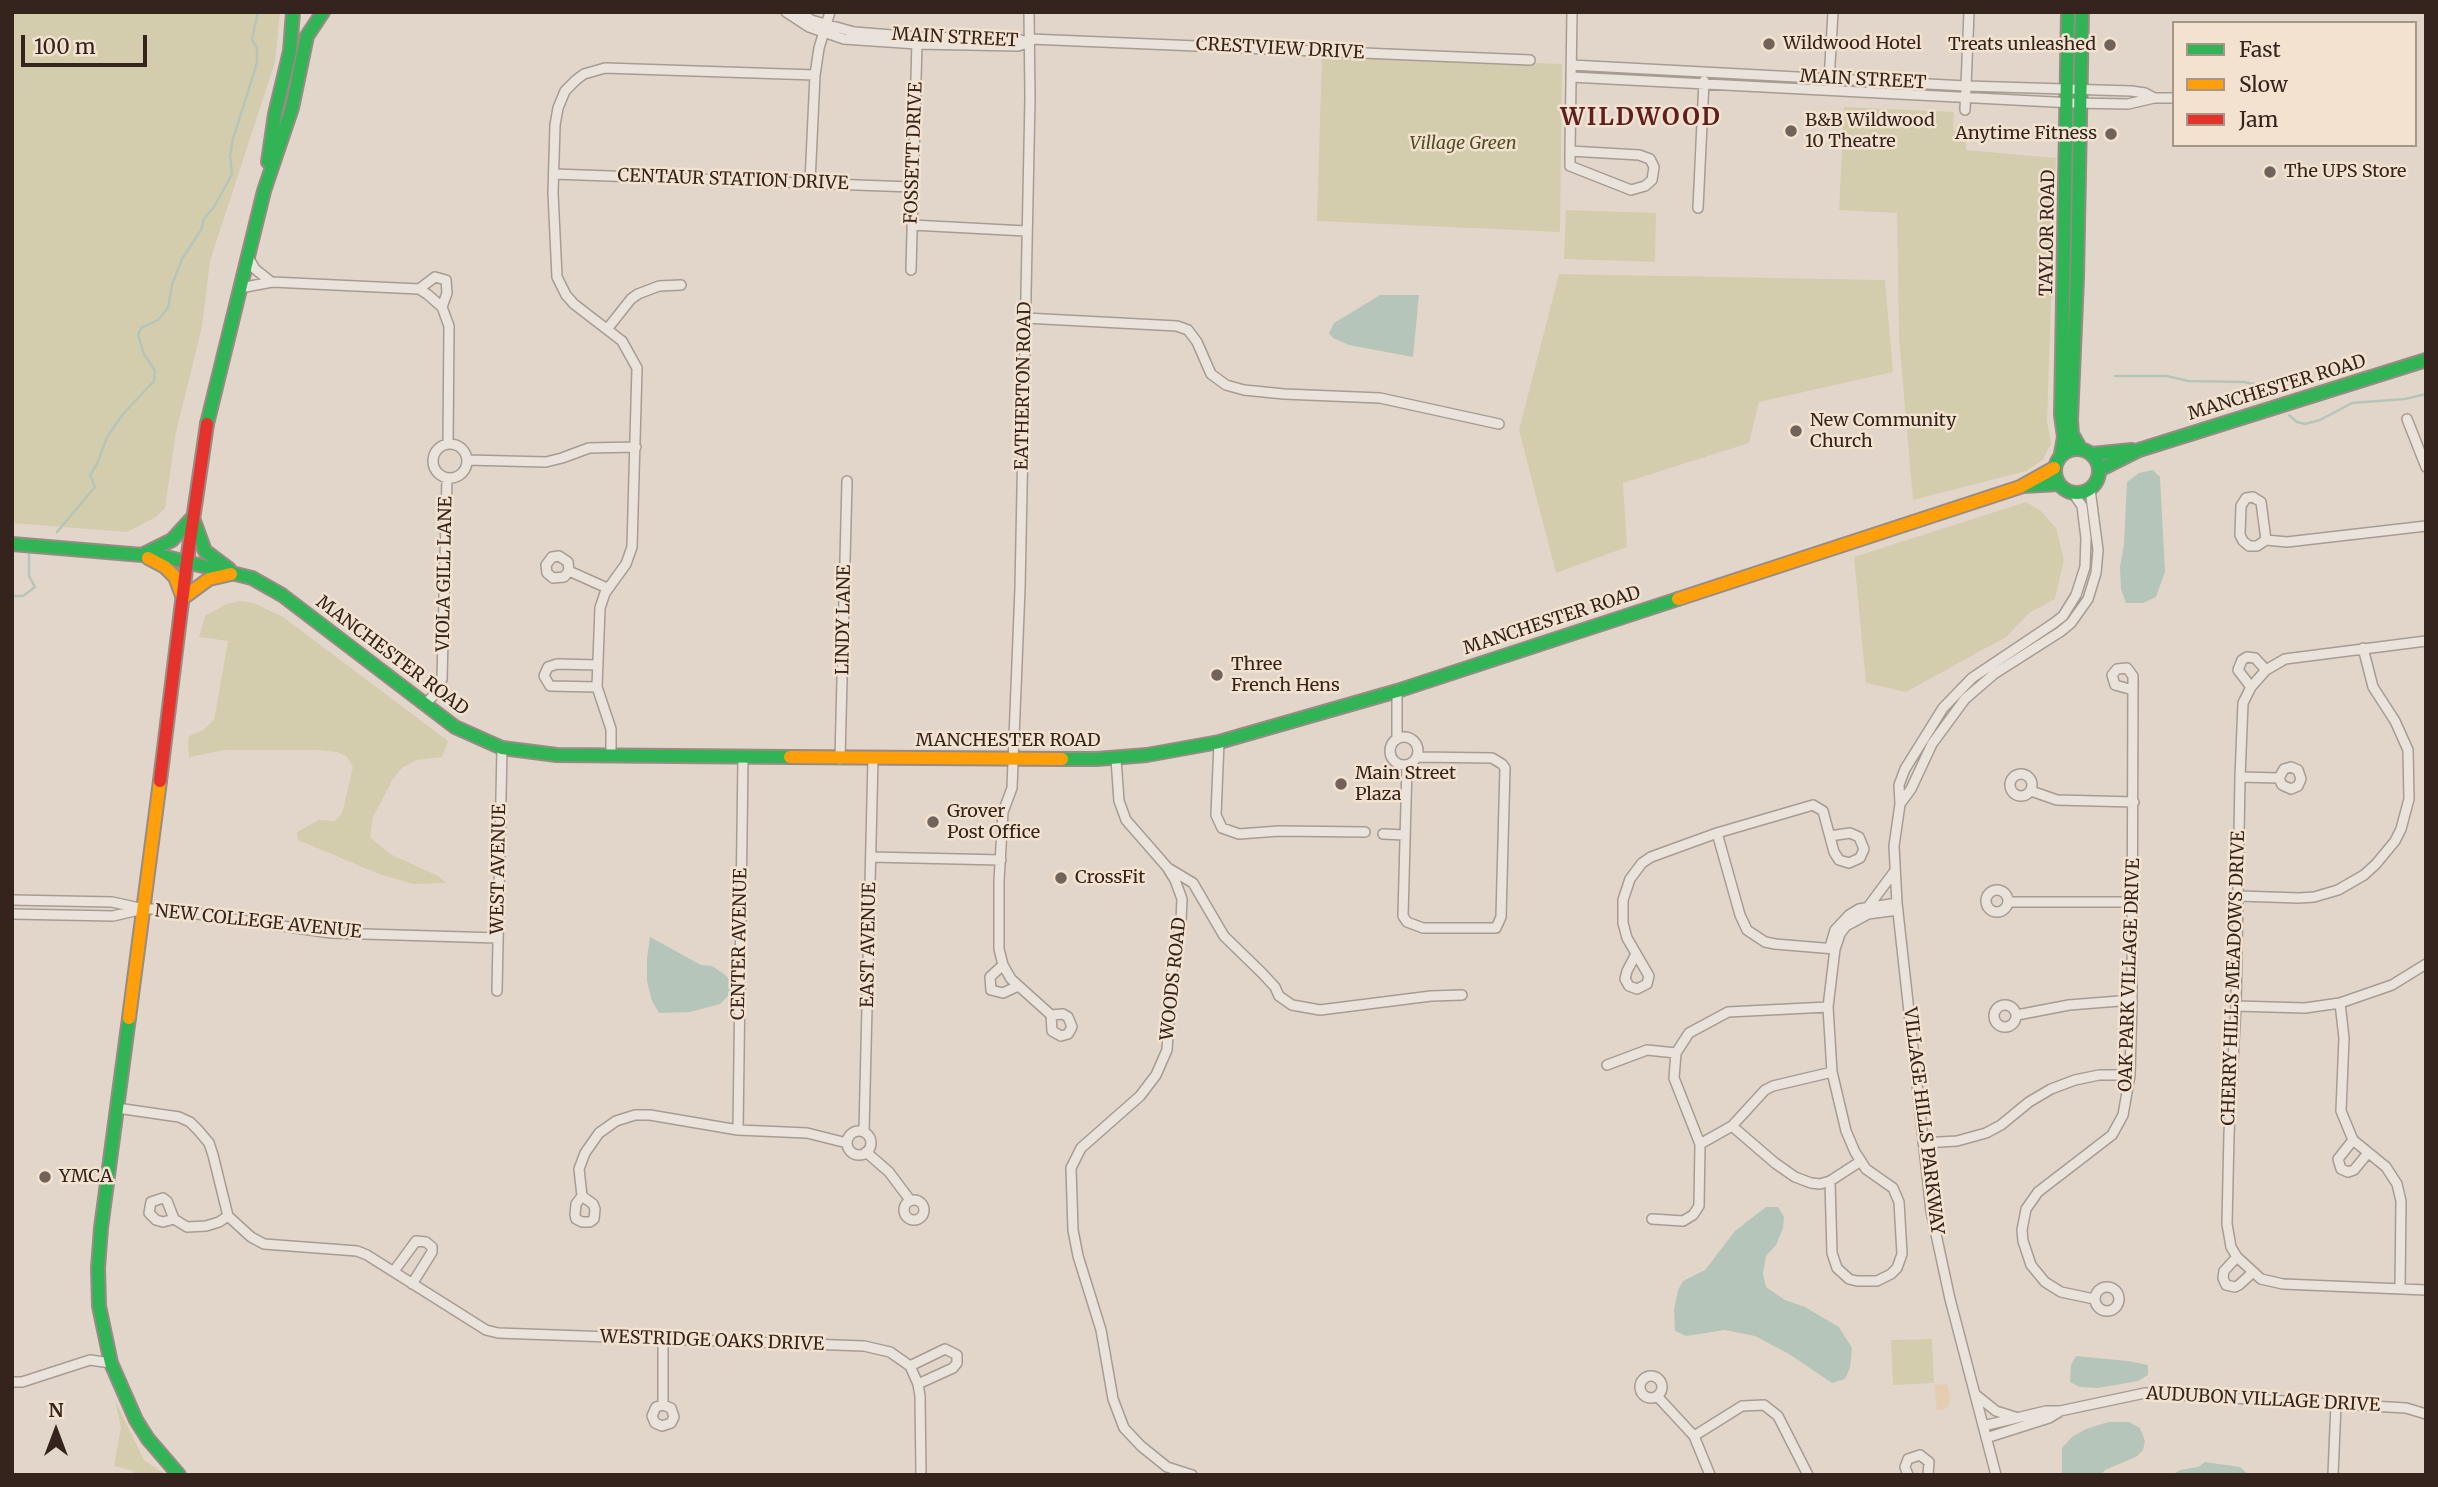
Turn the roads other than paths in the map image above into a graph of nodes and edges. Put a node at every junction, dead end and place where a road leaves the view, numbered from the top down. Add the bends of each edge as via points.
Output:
1 (293, 12) edge
2 (323, 12) edge
3 (786, 12) edge
4 (800, 12) edge
5 (830, 12) edge
6 (1029, 12) edge
7 (1572, 12) edge
8 (1833, 12) edge
9 (1969, 12) edge
10 (2068, 12) edge
11 (2082, 12) edge
12 (825, 28) junction
13 (917, 40) junction
14 (1030, 41) junction
15 (1530, 60) dead end
16 (1571, 65) junction
17 (1703, 71) junction
18 (815, 75) junction
19 (1571, 77) junction
20 (1829, 78) junction
21 (1704, 84) junction
22 (1966, 86) junction
23 (1829, 90) junction
24 (2074, 96) junction
25 (1965, 97) junction
26 (2172, 98) edge
27 (1965, 110) dead end
28 (1570, 151) junction
29 (554, 174) junction
30 (810, 182) junction
31 (912, 187) junction
32 (264, 191) junction
33 (1698, 208) dead end
34 (912, 225) junction
35 (1026, 231) junction
36 (248, 257) junction
37 (911, 270) dead end
38 (272, 282) junction
39 (681, 285) dead end
40 (240, 288) junction
41 (419, 289) junction
42 (442, 307) junction
43 (1025, 318) junction
44 (608, 328) junction
45 (2426, 360) edge
46 (2407, 419) dead end
47 (1499, 424) dead end
48 (448, 444) junction
49 (636, 447) junction
50 (2139, 450) junction
51 (2086, 451) junction
52 (2061, 454) junction
53 (467, 460) junction
54 (2426, 467) edge
55 (2054, 468) junction
56 (2099, 470) junction
57 (447, 478) junction
58 (847, 481) dead end
59 (2059, 484) junction
60 (2020, 487) junction
61 (2090, 489) junction
62 (2073, 493) junction
63 (193, 517) junction
64 (2426, 526) edge
65 (2266, 540) junction
66 (12, 544) edge
67 (142, 555) junction
68 (187, 561) junction
69 (569, 570) dead end
70 (235, 573) junction
71 (607, 588) junction
72 (183, 598) junction
73 (2046, 636) junction
74 (2426, 641) edge
75 (2363, 648) junction
76 (598, 665) junction
77 (2266, 670) junction
78 (597, 687) junction
79 (2251, 687) junction
80 (2133, 690) dead end
81 (1397, 691) junction
82 (424, 705) junction
83 (1397, 739) junction
84 (1219, 742) junction
85 (502, 748) junction
86 (611, 757) junction
87 (1417, 757) junction
88 (743, 758) junction
89 (840, 759) junction
90 (873, 759) junction
91 (1116, 759) junction
92 (1013, 760) junction
93 (1407, 765) junction
94 (2240, 776) junction
95 (2279, 778) dead end
96 (2031, 791) dead end
97 (2134, 802) junction
98 (1365, 832) dead end
99 (1383, 834) dead end
100 (1717, 834) junction
101 (1405, 835) junction
102 (1830, 836) dead end
103 (871, 857) junction
104 (1002, 860) junction
105 (1167, 867) junction
106 (1894, 872) junction
107 (2239, 896) junction
108 (12, 900) edge
109 (2008, 902) dead end
110 (2134, 902) junction
111 (1868, 907) junction
112 (1898, 907) junction
113 (144, 909) junction
114 (12, 914) edge
115 (498, 938) junction
116 (1832, 951) junction
117 (1636, 954) dead end
118 (2426, 964) edge
119 (1003, 965) junction
120 (1017, 986) junction
121 (496, 991) dead end
122 (1462, 995) dead end
123 (2132, 1000) junction
124 (2340, 1003) junction
125 (2236, 1006) junction
126 (1828, 1007) junction
127 (1051, 1015) dead end
128 (2017, 1015) dead end
129 (1676, 1054) junction
130 (1607, 1065) dead end
131 (1832, 1072) junction
132 (2130, 1075) junction
133 (117, 1108) junction
134 (1732, 1126) junction
135 (738, 1130) junction
136 (864, 1131) junction
137 (2353, 1140) junction
138 (847, 1143) junction
139 (1700, 1143) junction
140 (1923, 1143) junction
141 (866, 1153) junction
142 (2368, 1153) junction
143 (1861, 1161) junction
144 (1830, 1181) junction
145 (582, 1196) dead end
146 (910, 1200) dead end
147 (228, 1216) junction
148 (174, 1219) dead end
149 (1652, 1219) dead end
150 (2237, 1257) junction
151 (394, 1271) junction
152 (2252, 1273) junction
153 (412, 1283) junction
154 (2400, 1289) junction
155 (2426, 1290) edge
156 (2094, 1299) dead end
157 (663, 1339) junction
158 (111, 1363) junction
159 (910, 1366) junction
160 (12, 1381) edge
161 (918, 1384) junction
162 (1976, 1395) junction
163 (1657, 1396) dead end
164 (2336, 1404) junction
165 (663, 1405) dead end
166 (2060, 1411) junction
167 (2426, 1414) edge
168 (2017, 1417) junction
169 (1983, 1426) junction
170 (1694, 1436) junction
171 (1986, 1438) junction
172 (178, 1475) edge
173 (921, 1475) edge
174 (1192, 1475) edge
175 (1710, 1475) edge
176 (1808, 1475) edge
177 (1908, 1475) edge
178 (1928, 1475) edge
179 (1996, 1475) edge
180 (2333, 1475) edge

1 - 32 street
2 - 32 street via 307,36 289,118
3 - 12 street, MAIN STREET via 802,23
4 - 12 street, MAIN STREET
5 - 12 street
6 - 14 street, EATHERTON ROAD
7 - 16 street
8 - 20 street
9 - 22 street
10 - 24 street, TAYLOR ROAD
11 - 24 street, TAYLOR ROAD
12 - 13 street, MAIN STREET
12 - 18 street
13 - 14 street, MAIN STREET
13 - 31 street, FOSSETT DRIVE
14 - 15 street, CRESTVIEW DRIVE
14 - 35 street, EATHERTON ROAD
16 - 17 street, MAIN STREET
16 - 19 street
17 - 20 street, MAIN STREET
17 - 21 street
18 - 29 street via 613,68 584,74 565,91 558,108
18 - 30 street
19 - 21 street, MAIN STREET
19 - 28 street
20 - 22 street, MAIN STREET
20 - 23 street
21 - 23 street, MAIN STREET
21 - 33 street
22 - 24 street, MAIN STREET
22 - 25 street
23 - 25 street, MAIN STREET
24 - 25 street, MAIN STREET
24 - 26 street, MAIN STREET via 2127,104
24 - 51 street, TAYLOR ROAD via 2077,278 2071,420 2072,434
24 - 52 street, TAYLOR ROAD
25 - 27 street
28 - 28 street via 1570,166 1631,190 1652,180 1650,159 1639,155
29 - 30 street, CENTAUR STATION DRIVE
29 - 44 street via 557,277 574,304
30 - 31 street, CENTAUR STATION DRIVE
31 - 34 street, FOSSETT DRIVE
32 - 36 street
34 - 35 street
34 - 37 street, FOSSETT DRIVE
35 - 43 street, EATHERTON ROAD
36 - 38 street
36 - 40 street
38 - 40 street, VIOLA GILL LANE
38 - 41 street, VIOLA GILL LANE
39 - 44 street via 659,286 638,294
40 - 63 street via 206,425
41 - 42 street
41 - 42 street, VIOLA GILL LANE via 435,277 446,280
42 - 48 street, VIOLA GILL LANE via 450,339
43 - 47 street via 1177,326 1188,330 1211,374 1226,385 1284,394 1380,398
43 - 92 street, EATHERTON ROAD
44 - 49 street via 622,341 637,368
45 - 50 street, MANCHESTER ROAD
46 - 54 street
48 - 53 street via 459,446
48 - 57 street, VIOLA GILL LANE via 435,453 433,463
49 - 53 street via 589,447 546,461
49 - 71 street via 632,547 626,564
50 - 51 street, MANCHESTER ROAD
50 - 56 street, MANCHESTER ROAD
51 - 52 street via 2070,449
51 - 56 street via 2098,461
52 - 55 street
53 - 57 street, VIOLA GILL LANE via 461,474
55 - 59 street
55 - 60 street, MANCHESTER ROAD
56 - 61 street
57 - 82 street, VIOLA GILL LANE via 442,679 438,692
58 - 89 street, LINDY LANE
59 - 60 street, MANCHESTER ROAD
59 - 62 street
60 - 81 street, MANCHESTER ROAD
61 - 62 street
61 - 73 street, VILLAGE HILLS PARKWAY via 2098,551 2093,583 2071,623
62 - 73 street, VILLAGE HILLS PARKWAY via 2085,521 2085,567 2070,606
63 - 67 street via 172,540
63 - 68 street
63 - 70 street via 205,551
64 - 65 street via 2287,542
65 - 65 street via 2252,547 2242,541 2241,509 2246,498 2256,498 2262,505
66 - 67 street, MANCHESTER ROAD
67 - 68 street, MANCHESTER ROAD
67 - 72 street via 175,577
68 - 70 street, MANCHESTER ROAD
68 - 72 street
69 - 71 street
70 - 72 street via 209,579
70 - 82 street, MANCHESTER ROAD via 282,594
71 - 76 street via 600,608
72 - 113 street
73 - 106 street, VILLAGE HILLS PARKWAY via 2004,655 1972,678 1943,708 1899,785
74 - 75 street, CHERRY HILLS MEADOWS DRIVE
75 - 77 street, CHERRY HILLS MEADOWS DRIVE via 2295,657
75 - 107 street via 2373,687 2408,750 2409,799 2400,829 2376,864 2338,890 2299,898
76 - 78 street
76 - 78 street via 556,664 548,667 544,676 550,686
77 - 79 street, CHERRY HILLS MEADOWS DRIVE
77 - 79 street via 2255,658 2242,660 2238,670
78 - 86 street via 611,729
79 - 94 street, CHERRY HILLS MEADOWS DRIVE via 2242,711
80 - 97 street, OAK PARK VILLAGE DRIVE
81 - 83 street
81 - 84 street, MANCHESTER ROAD
82 - 85 street, MANCHESTER ROAD via 454,727
83 - 87 street via 1413,741
83 - 93 street via 1390,754 1394,761
84 - 91 street, MANCHESTER ROAD
84 - 98 street via 1216,815 1222,828 1239,834
85 - 86 street, MANCHESTER ROAD
85 - 115 street, WEST AVENUE
86 - 88 street, MANCHESTER ROAD
87 - 93 street
87 - 101 street via 1492,758 1505,768 1501,917 1496,928 1423,928 1407,922 1403,916
88 - 89 street, MANCHESTER ROAD
88 - 135 street, CENTER AVENUE
89 - 90 street, MANCHESTER ROAD
90 - 92 street, MANCHESTER ROAD
90 - 103 street, EAST AVENUE
91 - 92 street, MANCHESTER ROAD
91 - 105 street, WOODS ROAD via 1119,801 1126,820
92 - 104 street, EATHERTON ROAD via 1012,788 1003,812
93 - 101 street
94 - 95 street
94 - 107 street, CHERRY HILLS MEADOWS DRIVE
96 - 97 street via 2057,800
97 - 110 street, OAK PARK VILLAGE DRIVE
99 - 101 street
100 - 102 street via 1813,805 1823,811
100 - 116 street via 1747,930 1765,942
100 - 117 street via 1651,857 1630,879 1623,900 1623,923
103 - 104 street
103 - 136 street, EAST AVENUE
104 - 119 street, EATHERTON ROAD via 999,948
105 - 122 street via 1193,883 1224,936 1292,1005 1321,1010
105 - 174 street, WOODS ROAD via 1182,899 1167,1050 1140,1096 1081,1148 1071,1168 1070,1194 1078,1256 1124,1428 1167,1467
106 - 111 street
106 - 112 street, VILLAGE HILLS PARKWAY
107 - 125 street, CHERRY HILLS MEADOWS DRIVE
108 - 113 street, NEW COLLEGE AVENUE via 112,902
109 - 110 street
110 - 123 street, OAK PARK VILLAGE DRIVE
111 - 112 street
111 - 116 street via 1859,909 1835,930
112 - 116 street via 1846,926
112 - 140 street, VILLAGE HILLS PARKWAY
113 - 114 street, NEW COLLEGE AVENUE via 113,916
113 - 115 street, NEW COLLEGE AVENUE via 331,933
113 - 133 street
115 - 121 street, WEST AVENUE
116 - 126 street
118 - 124 street via 2392,985
119 - 120 street
119 - 120 street via 990,977 991,990 1003,993
120 - 127 street
123 - 128 street
123 - 132 street, OAK PARK VILLAGE DRIVE
124 - 125 street via 2305,1008
124 - 137 street via 2344,1038 2341,1111
125 - 150 street, CHERRY HILLS MEADOWS DRIVE via 2227,1224
126 - 129 street via 1728,1012 1694,1028
126 - 131 street
129 - 130 street via 1647,1051
129 - 139 street via 1674,1078
131 - 134 street via 1765,1090
131 - 143 street via 1846,1131
132 - 140 street via 2076,1080 2051,1089 1986,1133
132 - 156 street, OAK PARK VILLAGE DRIVE via 2117,1129 2038,1192 2024,1219 2023,1241 2038,1275 2061,1292
133 - 147 street via 190,1122 209,1143
133 - 158 street via 99,1259 99,1306
134 - 139 street
134 - 144 street via 1795,1177 1821,1184
135 - 138 street via 807,1133
135 - 145 street via 650,1115 616,1121 599,1133 585,1153 579,1169
136 - 138 street via 852,1132
136 - 141 street, EAST AVENUE via 871,1139
137 - 142 street
137 - 142 street via 2338,1159 2341,1170 2354,1170
138 - 141 street via 852,1152
139 - 149 street via 1697,1211 1683,1221
140 - 162 street, VILLAGE HILLS PARKWAY via 1934,1223
141 - 146 street via 889,1172
142 - 154 street via 2393,1175 2399,1192
143 - 144 street
143 - 144 street via 1892,1188 1899,1202 1902,1254 1891,1274 1877,1281 1857,1281 1837,1268 1832,1252
147 - 148 street via 219,1223 196,1227
147 - 151 street, WESTRIDGE OAKS DRIVE via 264,1244 357,1251
150 - 152 street, CHERRY HILLS MEADOWS DRIVE
150 - 152 street via 2224,1271 2226,1285 2235,1287
151 - 153 street, WESTRIDGE OAKS DRIVE
151 - 153 street via 416,1241 426,1242 432,1252
152 - 154 street, CHERRY HILLS MEADOWS DRIVE via 2283,1284
153 - 157 street, WESTRIDGE OAKS DRIVE via 475,1324 498,1333
154 - 155 street, CHERRY HILLS MEADOWS DRIVE
157 - 159 street, WESTRIDGE OAKS DRIVE via 864,1346 890,1352
157 - 165 street
158 - 160 street via 90,1360 22,1382
158 - 172 street via 136,1420
159 - 161 street
159 - 161 street via 945,1349 957,1355 953,1368
161 - 173 street
162 - 168 street via 1996,1412
162 - 169 street, VILLAGE HILLS PARKWAY
163 - 170 street
164 - 166 street, AUDUBON VILLAGE DRIVE via 2145,1393
164 - 167 street, AUDUBON VILLAGE DRIVE via 2406,1408
164 - 180 street
166 - 168 street, AUDUBON VILLAGE DRIVE
166 - 171 street, AUDUBON VILLAGE DRIVE
168 - 169 street, AUDUBON VILLAGE DRIVE
169 - 171 street, VILLAGE HILLS PARKWAY
170 - 175 street
170 - 176 street via 1742,1406 1764,1405 1778,1416
171 - 179 street, VILLAGE HILLS PARKWAY
177 - 178 street via 1908,1460 1920,1455 1929,1462

